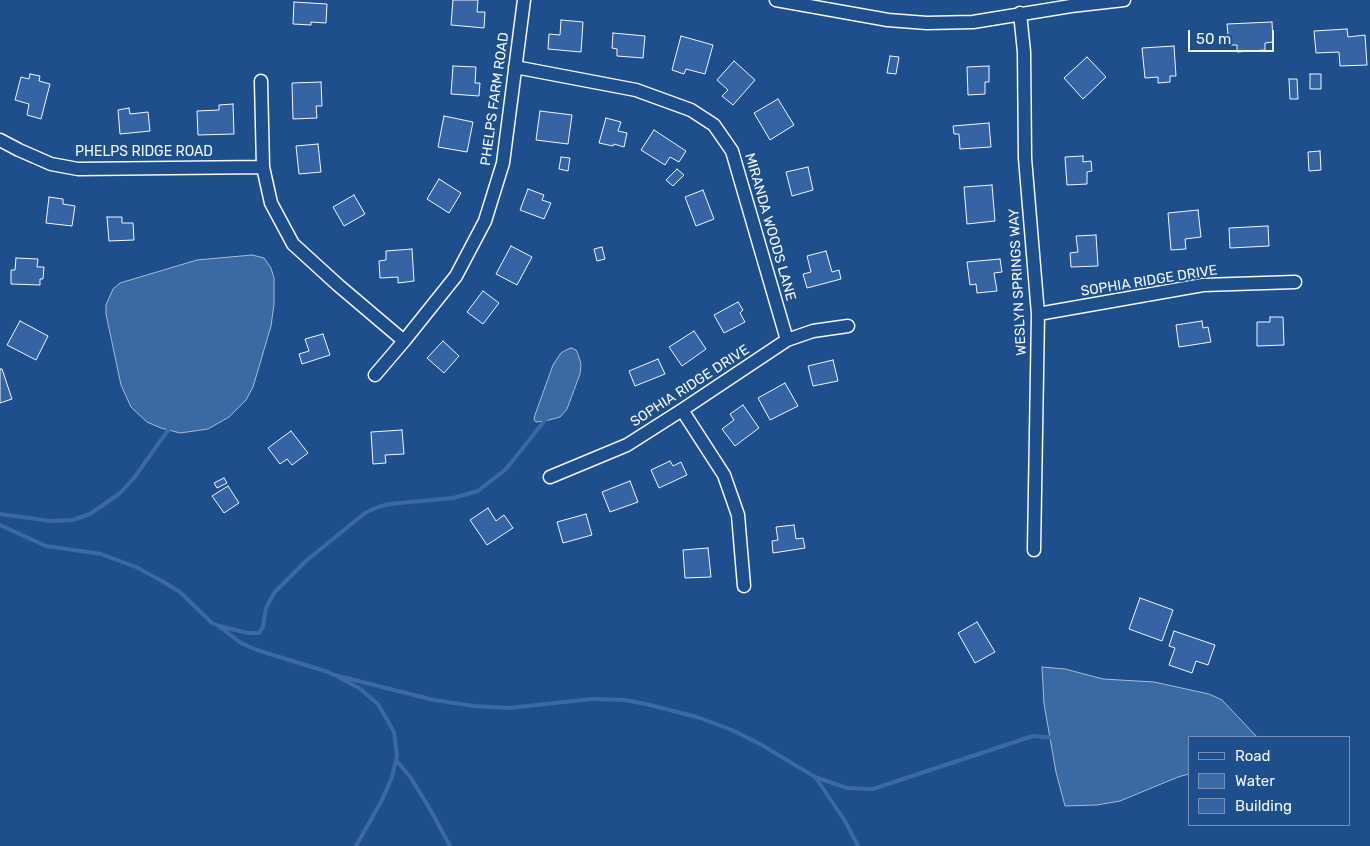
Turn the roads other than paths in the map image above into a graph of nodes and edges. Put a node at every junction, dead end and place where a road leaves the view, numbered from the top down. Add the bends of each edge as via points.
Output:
1 (524, 0) edge
2 (776, 0) edge
3 (1124, 0) edge
4 (1020, 13) junction
5 (515, 67) junction
6 (260, 81) dead end
7 (0, 140) edge
8 (263, 167) junction
9 (1295, 282) dead end
10 (1038, 314) junction
11 (848, 326) dead end
12 (787, 340) junction
13 (404, 341) junction
14 (375, 375) dead end
15 (682, 410) junction
16 (550, 478) dead end
17 (1034, 550) dead end
18 (744, 586) dead end

1 - 5 street, PHELPS FARM ROAD
2 - 4 street via 888,20 927,23 973,22
3 - 4 street
4 - 10 street, WESLYN SPRINGS WAY via 1024,52 1025,158
5 - 12 street, MIRANDA WOODS LANE via 636,90 692,110 714,125 732,151
5 - 13 street, PHELPS FARM ROAD via 503,163 485,221 456,276
6 - 8 street
7 - 8 street, PHELPS RIDGE ROAD via 51,164 78,169
8 - 13 street via 271,203 293,244
9 - 10 street, SOPHIA RIDGE DRIVE via 1203,285
10 - 17 street, WESLYN SPRINGS WAY
11 - 12 street, SOPHIA RIDGE DRIVE via 813,331
12 - 15 street, SOPHIA RIDGE DRIVE
13 - 14 street, PHELPS FARM ROAD
15 - 16 street, SOPHIA RIDGE DRIVE via 627,445
15 - 18 street via 724,475 738,515

